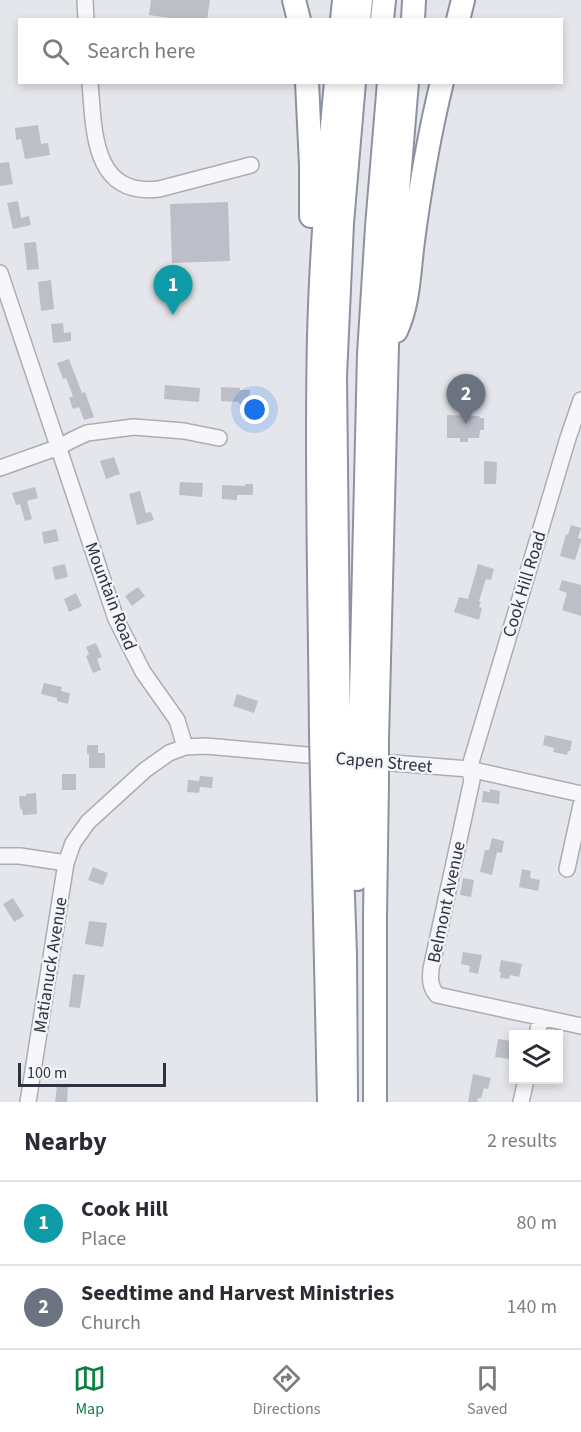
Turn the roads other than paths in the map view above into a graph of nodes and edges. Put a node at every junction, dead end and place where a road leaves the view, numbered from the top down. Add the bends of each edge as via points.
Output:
1 (85, 0) edge
2 (294, 0) edge
3 (344, 0) edge
4 (361, 0) edge
5 (372, 0) edge
6 (384, 0) edge
7 (397, 0) edge
8 (414, 0) edge
9 (463, 0) edge
10 (86, 18) edge
11 (298, 18) edge
12 (342, 18) edge
13 (360, 18) edge
14 (371, 18) edge
15 (382, 18) edge
16 (395, 18) edge
17 (412, 18) edge
18 (458, 18) edge
19 (90, 84) edge
20 (308, 84) edge
21 (336, 84) edge
22 (354, 84) edge
23 (365, 84) edge
24 (375, 84) edge
25 (389, 84) edge
26 (407, 84) edge
27 (442, 84) edge
28 (251, 165) dead end
29 (0, 273) edge
30 (319, 318) junction
31 (387, 345) junction
32 (581, 400) edge
33 (219, 438) dead end
34 (59, 447) junction
35 (0, 468) edge
36 (337, 554) junction
37 (364, 584) junction
38 (349, 736) junction
39 (185, 747) junction
40 (469, 769) junction
41 (349, 781) junction
42 (581, 794) edge
43 (581, 805) edge
44 (0, 856) edge
45 (66, 863) junction
46 (567, 869) dead end
47 (541, 1017) junction
48 (581, 1026) edge
49 (538, 1030) edge
50 (525, 1084) edge
51 (28, 1102) edge
52 (329, 1102) edge
53 (346, 1102) edge
54 (357, 1102) edge
55 (375, 1102) edge
56 (520, 1102) edge

1 - 10 street
2 - 11 highway
3 - 12 highway
4 - 13 highway
5 - 14 highway
6 - 15 highway
7 - 16 highway
8 - 17 highway
9 - 18 highway
19 - 28 street via 99,154 106,168 125,186 159,189
20 - 30 highway via 310,283
21 - 30 highway
22 - 36 highway via 337,325
23 - 36 highway via 345,307
24 - 37 highway via 357,328 357,461
25 - 37 highway via 372,308
26 - 31 highway
27 - 31 highway via 404,310
29 - 34 street, Mountain Road
30 - 38 highway via 318,446
31 - 38 highway
32 - 40 street, Cook Hill Road
33 - 34 street via 134,427 87,433
34 - 35 street
34 - 39 street, Mountain Road via 116,619 143,672 177,720
36 - 38 highway
37 - 38 highway
38 - 41 highway, bridge
38 - 41 highway, bridge
39 - 40 street, Capen Street
39 - 45 street via 168,753 145,770 88,822 73,843
40 - 42 street, Capen Street
40 - 47 street, Belmont Avenue via 472,780 430,981 437,995
41 - 52 highway
41 - 53 highway
41 - 54 highway via 356,940
41 - 55 highway via 374,935
43 - 46 street
44 - 45 street
45 - 51 street, Matianuck Avenue
47 - 48 street, Belmont Avenue
47 - 49 street
50 - 56 street

